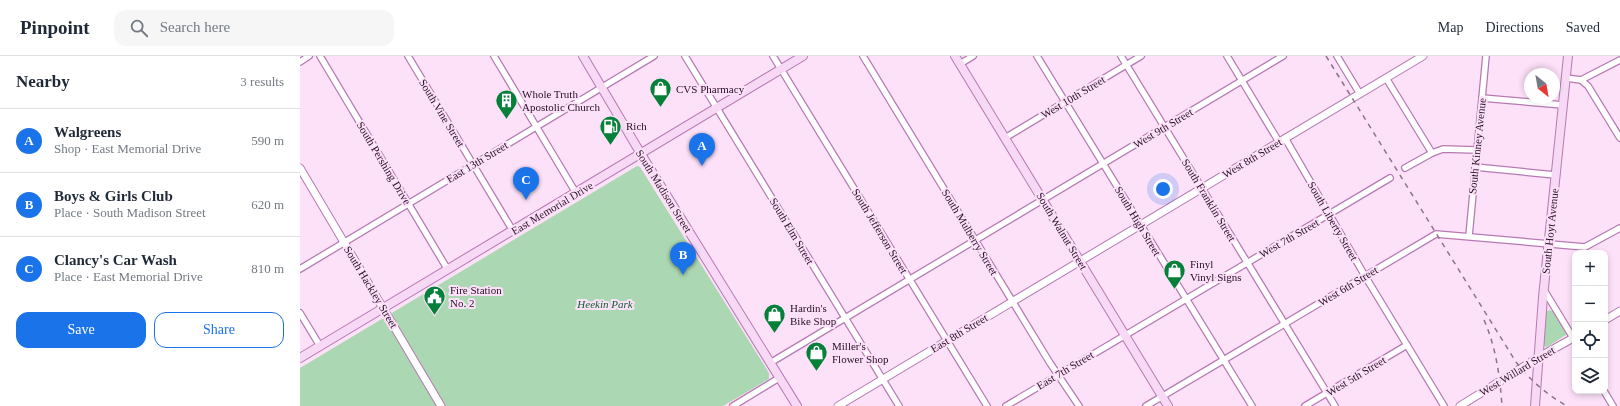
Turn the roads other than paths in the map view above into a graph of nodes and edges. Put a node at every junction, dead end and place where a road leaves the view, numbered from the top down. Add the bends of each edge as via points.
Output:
1 (309, 56) edge
2 (320, 56) edge
3 (408, 56) edge
4 (494, 56) edge
5 (583, 56) edge
6 (654, 56) edge
7 (685, 56) edge
8 (774, 56) edge
9 (803, 56) edge
10 (863, 56) edge
11 (955, 56) edge
12 (973, 56) edge
13 (1037, 56) edge
14 (1121, 56) edge
15 (1141, 56) edge
16 (1227, 56) edge
17 (1283, 56) edge
18 (1337, 56) edge
19 (1423, 56) edge
20 (1486, 56) edge
21 (1568, 56) edge
22 (1620, 60) edge
23 (300, 62) edge
24 (960, 64) junction
25 (1127, 65) junction
26 (781, 69) junction
27 (1386, 78) junction
28 (1566, 78) junction
29 (1581, 80) junction
30 (1242, 81) junction
31 (602, 87) junction
32 (1360, 94) junction
33 (1482, 98) junction
34 (1065, 102) junction
35 (1562, 105) junction
36 (716, 108) junction
37 (537, 126) junction
38 (1164, 126) junction
39 (1005, 138) junction
40 (1620, 138) edge
41 (1282, 140) junction
42 (1477, 150) junction
43 (1432, 153) junction
44 (641, 154) junction
45 (1103, 163) junction
46 (473, 165) junction
47 (300, 168) edge
48 (1405, 168) dead end
49 (1475, 168) junction
50 (1555, 175) junction
51 (1390, 178) dead end
52 (1202, 188) junction
53 (576, 193) junction
54 (1042, 199) junction
55 (408, 203) junction
56 (1329, 214) junction
57 (1140, 225) junction
58 (1620, 228) edge
59 (513, 231) junction
60 (1469, 236) junction
61 (975, 240) junction
62 (344, 242) junction
63 (1548, 244) junction
64 (1080, 260) junction
65 (1247, 262) junction
66 (300, 269) edge
67 (448, 270) junction
68 (1365, 276) junction
69 (910, 280) junction
70 (1544, 290) junction
71 (1185, 299) junction
72 (1012, 301) junction
73 (384, 308) junction
74 (1620, 311) edge
75 (300, 313) edge
76 (845, 318) junction
77 (1608, 318) edge
78 (1285, 323) junction
79 (1125, 335) junction
80 (1572, 336) edge
81 (947, 340) junction
82 (1572, 340) edge
83 (1407, 345) junction
84 (320, 346) junction
85 (1538, 357) junction
86 (300, 358) edge
87 (1223, 360) junction
88 (770, 362) junction
89 (1058, 375) junction
90 (780, 378) junction
91 (883, 379) junction
92 (1327, 393) junction
93 (1606, 394) edge
94 (1162, 396) junction
95 (441, 406) edge
96 (733, 406) edge
97 (797, 406) edge
98 (838, 406) edge
99 (899, 406) edge
100 (987, 406) edge
101 (1006, 406) edge
102 (1079, 406) edge
103 (1146, 406) edge
104 (1168, 406) edge
105 (1252, 406) edge
106 (1305, 406) edge
107 (1335, 406) edge
108 (1444, 406) edge
109 (1460, 406) edge
110 (1535, 406) edge
111 (1613, 406) edge

1 - 23 street
2 - 55 street, South Pershing Drive
3 - 46 street, South Vine Street
4 - 37 street
5 - 31 main road, South Madison Street
6 - 31 street, East 13th Street
7 - 36 street, South Elm Street
8 - 26 street, South Jefferson Street
9 - 26 main road, East Memorial Drive
10 - 61 street, South Mulberry Street
11 - 24 main road, South Walnut Street
12 - 24 street
13 - 34 street, South High Street
14 - 25 street, South Franklin Street
15 - 25 street, West 10th Street
16 - 30 street, South Liberty Street
17 - 30 street, West 9th Street
18 - 32 street
19 - 27 street, West 8th Street
20 - 33 street, South Kinney Avenue
21 - 28 main road, South Hoyt Avenue
22 - 29 street
24 - 39 main road, South Walnut Street
25 - 34 street, West 10th Street
25 - 38 street, South Franklin Street
26 - 36 main road, East Memorial Drive
26 - 69 street, South Jefferson Street
27 - 32 street, West 8th Street
27 - 43 street
28 - 29 street
28 - 35 main road, South Hoyt Avenue
29 - 40 street via 1593,92
30 - 38 street, West 9th Street
30 - 41 street, South Liberty Street
31 - 37 street, East 13th Street
31 - 44 main road, South Madison Street
32 - 41 street, West 8th Street
33 - 35 street
33 - 42 street, South Kinney Avenue
34 - 39 street, West 10th Street
34 - 45 street, South High Street
35 - 50 main road, South Hoyt Avenue
36 - 44 main road, East Memorial Drive
36 - 76 street, South Elm Street
37 - 46 street, East 13th Street
37 - 53 street
38 - 45 street, West 9th Street
38 - 52 street, South Franklin Street
39 - 54 main road, South Walnut Street
41 - 52 street, West 8th Street
41 - 56 street, South Liberty Street
42 - 43 street via 1446,148
42 - 49 street, South Kinney Avenue
43 - 48 street
44 - 53 main road, East Memorial Drive
44 - 88 main road, South Madison Street
45 - 54 street, West 9th Street
45 - 57 street, South High Street
46 - 55 street, East 13th Street
46 - 59 street, South Vine Street
47 - 62 street, South Hackley Street
49 - 50 street
49 - 60 street, South Kinney Avenue
50 - 63 main road, South Hoyt Avenue
51 - 56 street, West 7th Street
52 - 57 street, West 8th Street
52 - 65 street, South Franklin Street
53 - 59 main road, East Memorial Drive
54 - 61 street, West 9th Street
54 - 64 main road, South Walnut Street
55 - 62 street, East 13th Street
55 - 67 street, South Pershing Drive
56 - 65 street, West 7th Street
56 - 68 street, South Liberty Street
57 - 64 street, West 8th Street
57 - 71 street, South High Street
58 - 63 street via 1585,247
59 - 67 main road, East Memorial Drive
60 - 63 street, West 6th Street
60 - 68 street, West 6th Street via 1436,234
61 - 69 street, West 9th Street
61 - 72 street, South Mulberry Street
62 - 66 street, East 13th Street
62 - 73 street, South Hackley Street
63 - 70 main road, South Hoyt Avenue
64 - 72 street, East 8th Street
64 - 79 main road, South Walnut Street
65 - 71 street, West 7th Street
65 - 78 street, South Franklin Street
67 - 73 main road, East Memorial Drive
68 - 78 street, West 6th Street
68 - 83 street, South Liberty Street
69 - 76 street, West 9th Street
69 - 81 street, South Jefferson Street
70 - 80 street
70 - 85 main road, South Hoyt Avenue
71 - 79 street, West 7th Street
71 - 87 street, South High Street
72 - 81 street, East 8th Street
72 - 89 street, South Mulberry Street
73 - 84 main road, East Memorial Drive
73 - 95 street, South Hackley Street
74 - 77 street
75 - 84 street
76 - 88 street, West 9th Street
76 - 91 street, South Elm Street
78 - 87 street, West 6th Street
78 - 92 street, South Franklin Street
79 - 89 street, East 7th Street
79 - 94 main road, South Walnut Street
81 - 91 street, East 8th Street
81 - 100 street, South Jefferson Street
82 - 85 street, West Willard Street
83 - 92 street, West 5th Street
83 - 108 street, South Liberty Street
84 - 86 main road, East Memorial Drive
85 - 109 street, West Willard Street
85 - 110 main road, South Hoyt Avenue
87 - 94 street, West 6th Street
87 - 105 street, South High Street
88 - 90 main road, South Madison Street
89 - 101 street, East 7th Street
89 - 102 street, South Mulberry Street
90 - 96 street
90 - 97 main road, South Madison Street
91 - 98 street, East 8th Street
91 - 99 street, South Elm Street
92 - 106 street, West 5th Street
92 - 107 street, South Franklin Street
93 - 111 street
94 - 103 street, West 6th Street
94 - 104 main road, South Walnut Street

